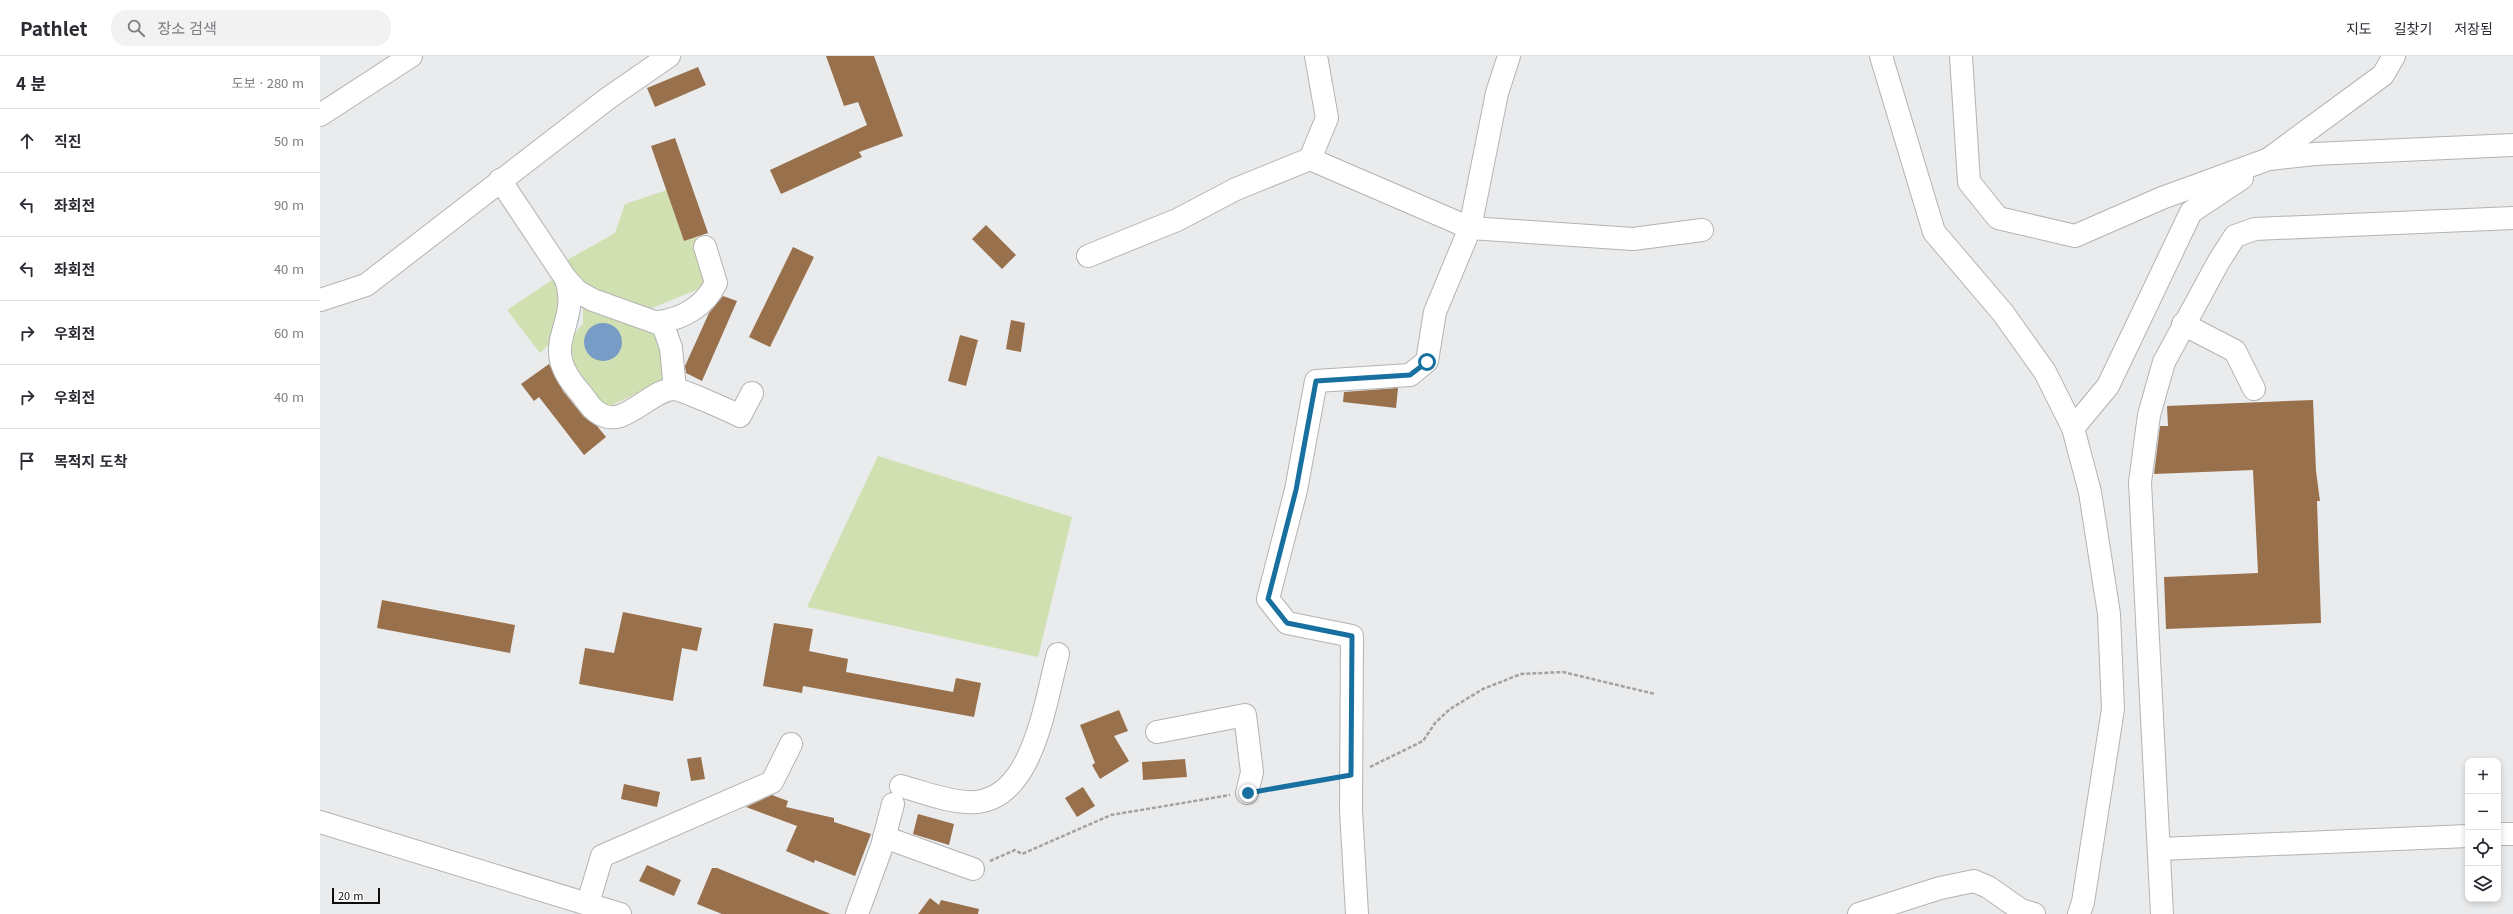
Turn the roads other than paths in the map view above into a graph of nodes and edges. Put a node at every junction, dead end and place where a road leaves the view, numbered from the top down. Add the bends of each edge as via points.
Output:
1 (411, 56) edge
2 (669, 56) edge
3 (1316, 56) edge
4 (1509, 56) edge
5 (1881, 56) edge
6 (1962, 56) edge
7 (2394, 56) edge
8 (321, 114) edge
9 (2513, 145) edge
10 (1310, 159) junction
11 (2269, 159) junction
12 (500, 180) junction
13 (2513, 218) edge
14 (1470, 228) junction
15 (1702, 230) dead end
16 (2513, 232) edge
17 (705, 247) dead end
18 (1088, 256) dead end
19 (2219, 261) junction
20 (566, 279) junction
21 (320, 300) edge
22 (658, 322) junction
23 (2183, 324) junction
24 (675, 389) junction
25 (2254, 389) dead end
26 (752, 393) dead end
27 (2072, 428) junction
28 (1058, 654) dead end
29 (1156, 732) dead end
30 (791, 744) dead end
31 (1248, 793) road end
32 (320, 822) edge
33 (2501, 834) edge
34 (2513, 834) edge
35 (2465, 836) edge
36 (884, 837) junction
37 (2160, 850) junction
38 (973, 869) road end
39 (588, 903) junction
40 (620, 914) edge
41 (857, 914) edge
42 (1356, 914) edge
43 (1859, 914) edge
44 (2034, 914) edge
45 (2079, 914) edge
46 (2162, 914) edge

1 - 8 street
2 - 12 street via 607,99
3 - 10 street via 1326,118
4 - 14 street via 1497,93
5 - 27 street via 1934,232 2003,313 2040,366
6 - 11 street via 1969,182 1998,218 2074,236 2162,198
7 - 11 street via 2382,75
9 - 11 street via 2314,154
10 - 14 street
10 - 18 street via 1236,189 1177,220
11 - 27 street via 2192,212 2108,386
12 - 20 street
12 - 21 street via 366,285
13 - 19 street via 2255,229 2235,236
14 - 15 street via 1633,239
14 - 42 street via 1435,312 1427,362 1410,375 1316,381 1296,490 1268,599 1287,623 1352,636 1351,775
16 - 19 street via 2256,243 2238,247
17 - 22 street via 716,282 712,290 691,312 676,320
19 - 23 street
20 - 22 street via 577,291 593,300
20 - 24 street via 571,293 568,321 560,346 560,359 567,376 597,413 615,417 657,395
22 - 24 street via 668,337
23 - 25 street via 2235,351
23 - 37 street via 2164,362 2157,385 2140,482
24 - 26 street via 740,416
27 - 45 street via 2090,492 2109,614 2113,687 2113,709
28 - 36 street via 1031,754 1021,772 994,798 967,802 897,795
29 - 31 street via 1245,715 1252,772
30 - 39 street via 772,782 602,856
32 - 39 street
33 - 34 street
35 - 37 street
36 - 38 street
36 - 41 street
37 - 46 street
39 - 40 street
43 - 44 street via 1940,888 1974,881 1988,887 2021,910

